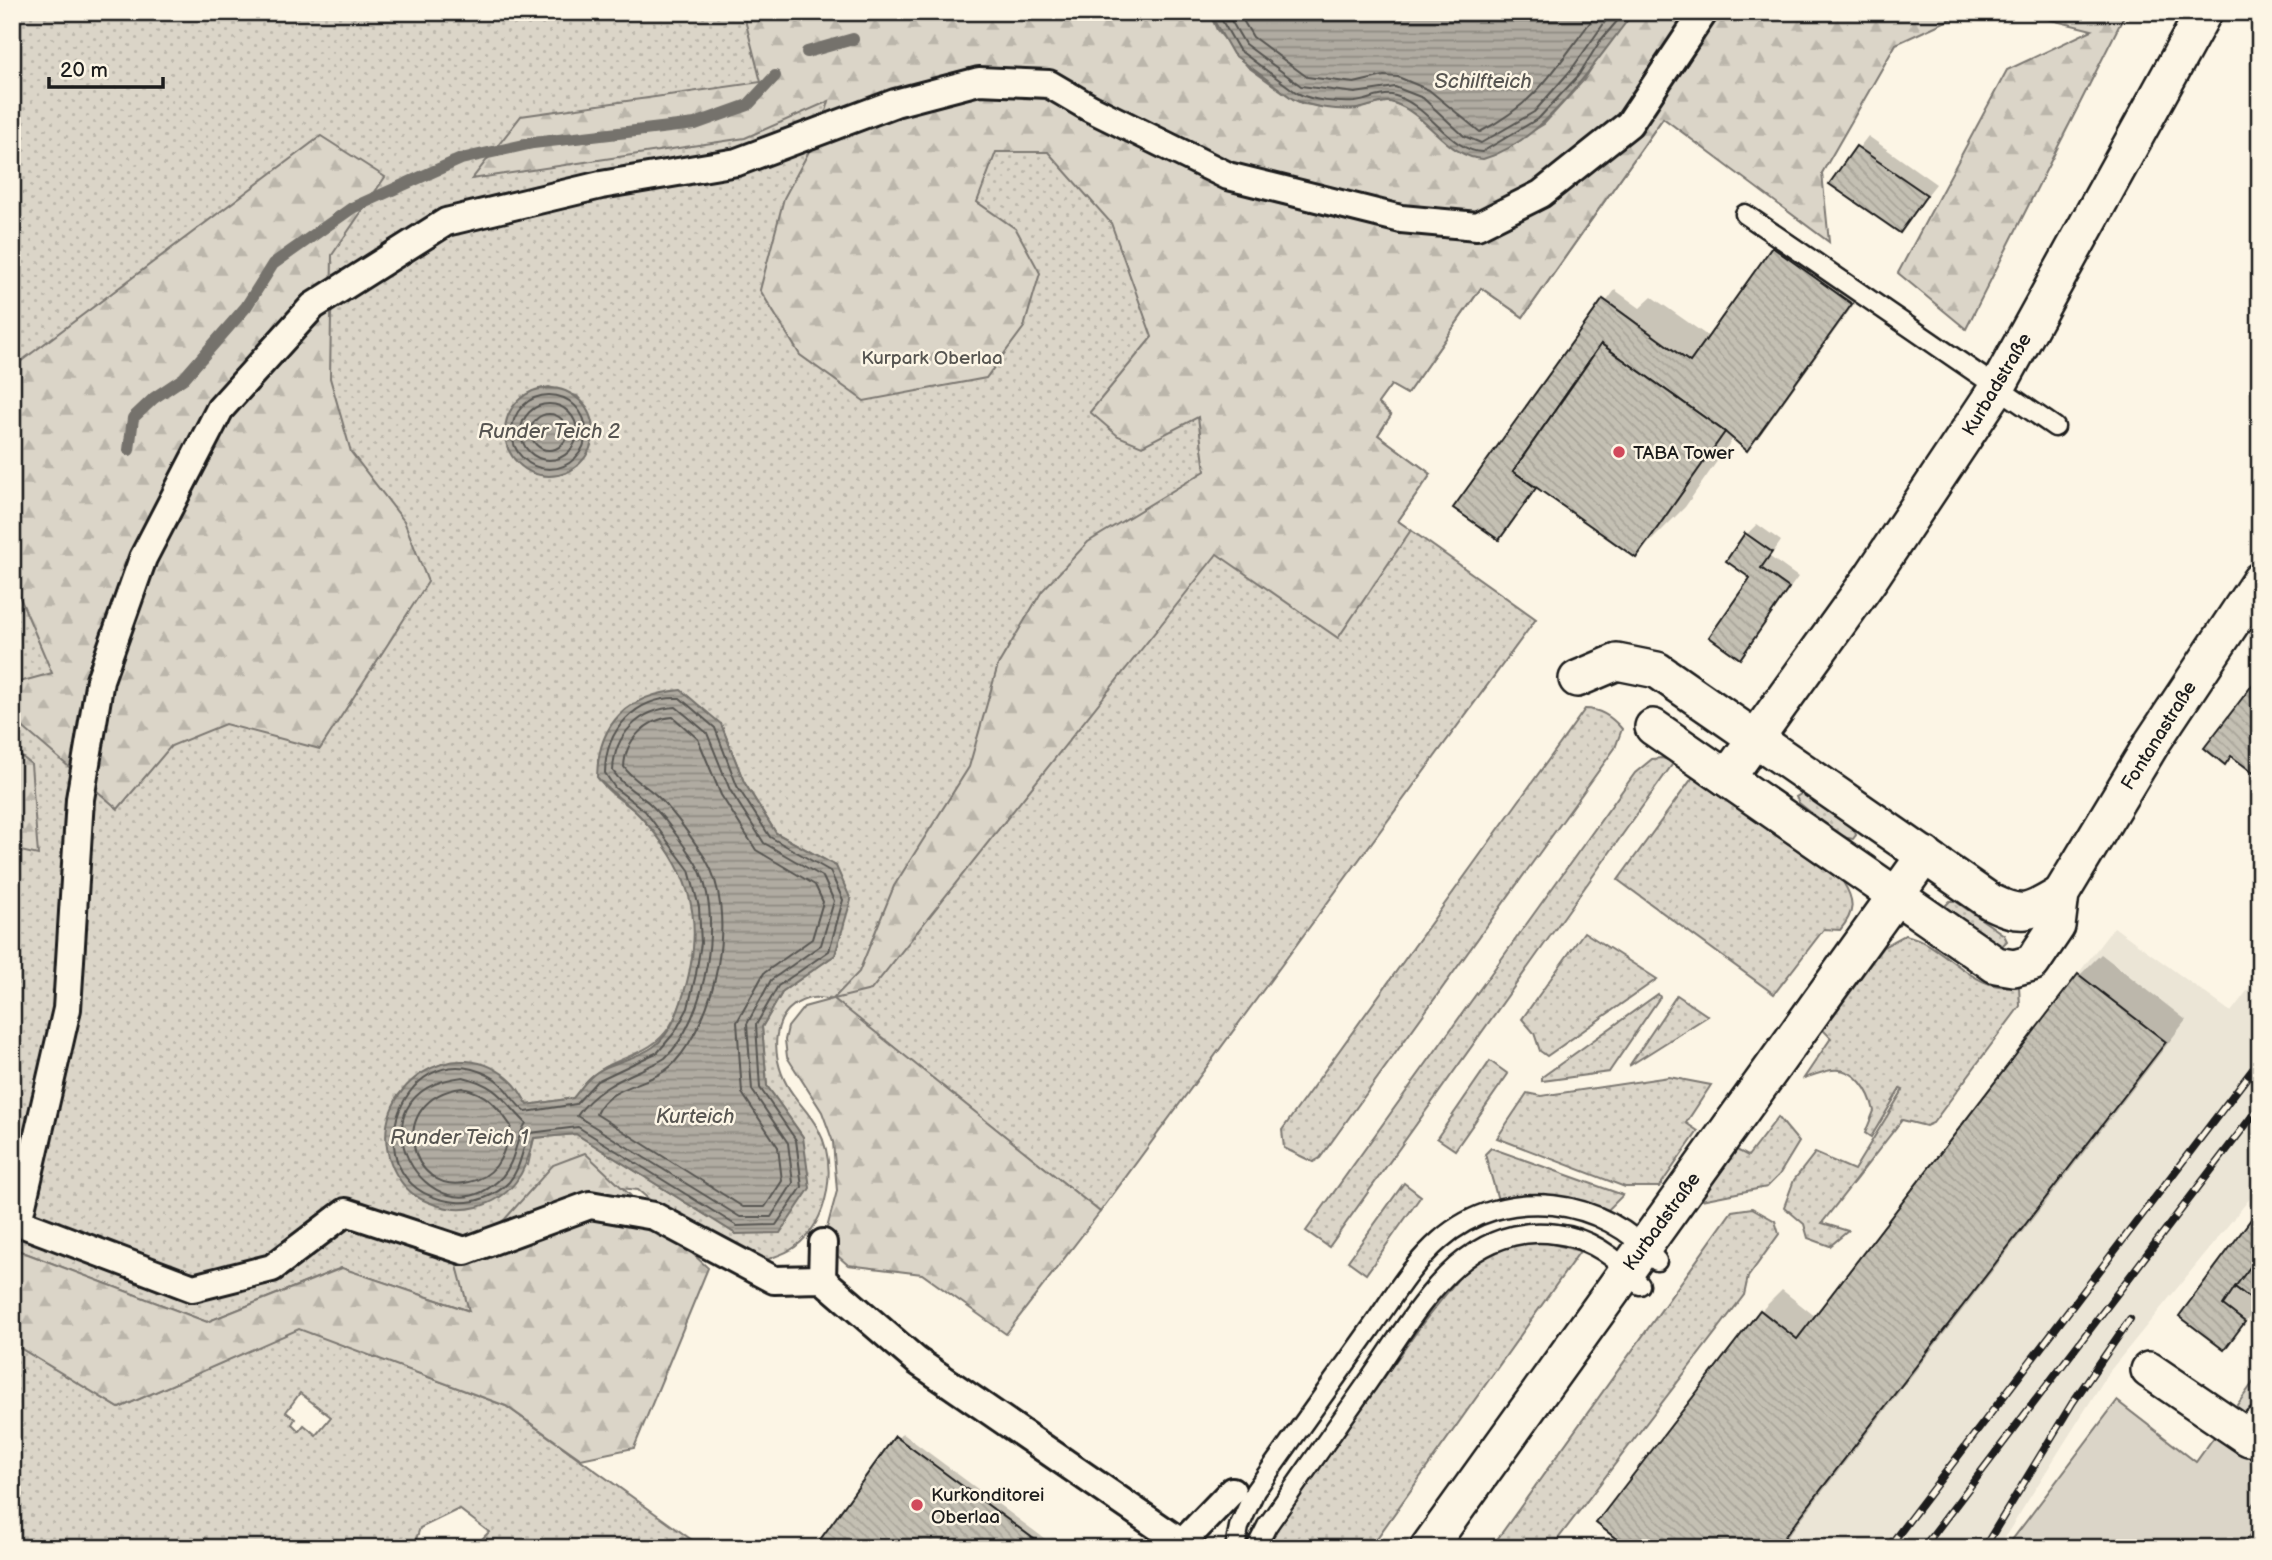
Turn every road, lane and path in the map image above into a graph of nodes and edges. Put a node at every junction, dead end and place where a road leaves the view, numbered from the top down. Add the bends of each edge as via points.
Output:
1 (1704, 12) edge
2 (2204, 12) edge
3 (1745, 214) dead end
4 (1997, 388) junction
5 (2055, 427) dead end
6 (2260, 580) edge
7 (1577, 679) dead end
8 (1653, 727) dead end
9 (1757, 736) junction
10 (1727, 778) junction
11 (1926, 855) junction
12 (2061, 894) junction
13 (1896, 896) junction
14 (15, 1222) edge
15 (823, 1243) dead end
16 (1642, 1265) junction
17 (822, 1279) junction
18 (2149, 1370) dead end
19 (2260, 1424) edge
20 (1232, 1491) dead end
21 (1180, 1545) edge
22 (1235, 1548) edge
23 (1256, 1548) edge
24 (1428, 1548) edge

1 - 14 street via 1629,124 1541,194 1477,226 1401,219 1227,176 1049,84 979,81 895,103 737,162 601,185 446,222 313,306 220,409 143,558 100,680 80,799 67,1009
2 - 4 street, Kurbadstraße
3 - 4 lane
4 - 5 lane
4 - 9 street, Kurbadstraße via 1870,579
6 - 12 street, Fontanastraße via 2152,743
7 - 9 street via 1617,662 1657,670
8 - 10 street
9 - 10 street, Kurbadstraße
9 - 11 street
10 - 13 street
11 - 12 street via 2012,911 2029,913
11 - 13 street, Kurbadstraße
12 - 13 street via 2057,926 2032,963 2014,968 1996,965
13 - 16 street, Kurbadstraße
14 - 17 street via 192,1289 272,1268 346,1212 465,1251 590,1205 654,1216 775,1280
15 - 17 street
16 - 22 lane via 1629,1232 1597,1215 1547,1203 1501,1208 1454,1229 1413,1268 1255,1492
16 - 23 lane via 1549,1233 1503,1237 1457,1263 1431,1293
16 - 24 street, Kurbadstraße
17 - 21 street via 917,1361
18 - 19 street via 2249,1438
20 - 21 street

